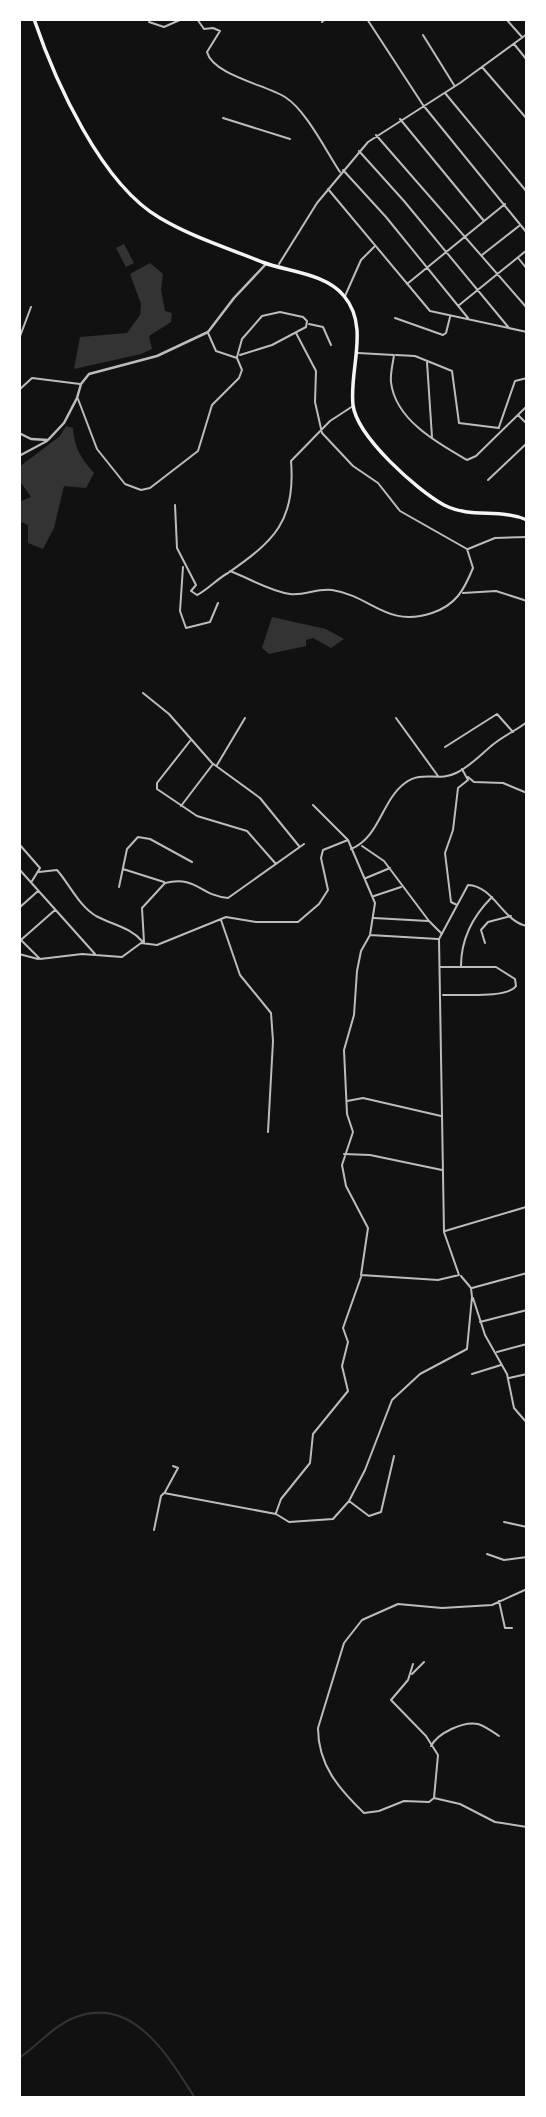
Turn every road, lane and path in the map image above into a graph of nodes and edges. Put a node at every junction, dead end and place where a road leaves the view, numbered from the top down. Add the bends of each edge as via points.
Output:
1 (34, 19) edge
2 (182, 19) edge
3 (197, 19) edge
4 (367, 19) edge
5 (506, 19) edge
6 (149, 22) dead end
7 (527, 34) edge
8 (422, 36) dead end
9 (522, 37) junction
10 (513, 44) junction
11 (527, 60) edge
12 (482, 66) junction
13 (455, 86) junction
14 (445, 92) junction
15 (423, 105) junction
16 (223, 118) dead end
17 (527, 118) edge
18 (400, 119) junction
19 (376, 135) junction
20 (290, 139) dead end
21 (359, 151) junction
22 (342, 171) junction
23 (328, 189) junction
24 (527, 192) edge
25 (506, 204) junction
26 (484, 221) junction
27 (520, 224) junction
28 (527, 233) edge
29 (464, 237) junction
30 (375, 246) junction
31 (527, 250) edge
32 (445, 252) junction
33 (481, 256) junction
34 (517, 257) junction
35 (267, 263) junction
36 (279, 264) junction
37 (426, 267) junction
38 (527, 269) edge
39 (498, 274) junction
40 (407, 284) junction
41 (479, 289) junction
42 (345, 296) junction
43 (458, 306) junction
44 (31, 307) dead end
45 (527, 308) edge
46 (450, 316) junction
47 (395, 318) dead end
48 (469, 319) junction
49 (308, 324) junction
50 (509, 328) junction
51 (208, 332) junction
52 (527, 332) edge
53 (296, 333) junction
54 (19, 339) edge
55 (331, 345) dead end
56 (356, 353) junction
57 (394, 355) junction
58 (238, 357) junction
59 (427, 361) junction
60 (527, 378) edge
61 (81, 384) junction
62 (19, 390) edge
63 (77, 398) junction
64 (353, 406) junction
65 (527, 406) edge
66 (518, 415) junction
67 (500, 429) junction
68 (19, 433) edge
69 (322, 433) junction
70 (527, 434) edge
71 (432, 439) junction
72 (48, 440) junction
73 (527, 443) edge
74 (19, 456) edge
75 (488, 480) dead end
76 (175, 505) dead end
77 (527, 520) edge
78 (527, 537) edge
79 (467, 549) junction
80 (184, 566) junction
81 (230, 571) junction
82 (461, 593) junction
83 (527, 601) edge
84 (218, 603) dead end
85 (143, 693) dead end
86 (245, 718) dead end
87 (396, 718) dead end
88 (527, 722) edge
89 (513, 732) junction
90 (191, 740) junction
91 (444, 747) dead end
92 (215, 765) junction
93 (462, 769) junction
94 (438, 776) junction
95 (467, 776) junction
96 (527, 793) edge
97 (313, 805) dead end
98 (181, 806) junction
99 (348, 840) junction
100 (19, 844) edge
101 (304, 844) dead end
102 (361, 845) junction
103 (299, 846) junction
104 (351, 849) junction
105 (192, 862) dead end
106 (277, 864) junction
107 (390, 868) junction
108 (19, 869) edge
109 (122, 869) junction
110 (39, 872) junction
111 (366, 877) junction
112 (32, 881) junction
113 (165, 883) junction
114 (402, 886) junction
115 (119, 887) dead end
116 (39, 890) junction
117 (374, 896) junction
118 (492, 897) junction
119 (458, 906) junction
120 (19, 908) edge
121 (56, 909) junction
122 (510, 916) junction
123 (373, 918) junction
124 (220, 919) junction
125 (429, 921) junction
126 (527, 926) edge
127 (370, 934) junction
128 (443, 934) junction
129 (20, 939) edge
130 (439, 939) junction
131 (144, 943) junction
132 (485, 943) dead end
133 (19, 954) edge
134 (97, 956) junction
135 (40, 959) junction
136 (440, 967) junction
137 (461, 967) junction
138 (442, 995) junction
139 (346, 1101) junction
140 (442, 1116) junction
141 (268, 1132) dead end
142 (343, 1154) junction
143 (442, 1171) junction
144 (526, 1207) edge
145 (444, 1232) junction
146 (527, 1273) edge
147 (361, 1275) junction
148 (459, 1275) junction
149 (471, 1288) junction
150 (472, 1297) junction
151 (527, 1310) edge
152 (480, 1322) junction
153 (527, 1345) edge
154 (496, 1353) junction
155 (502, 1365) junction
156 (472, 1374) dead end
157 (527, 1374) edge
158 (508, 1379) junction
159 (527, 1423) edge
160 (394, 1456) dead end
161 (173, 1466) dead end
162 (164, 1493) junction
163 (348, 1501) junction
164 (276, 1514) junction
165 (504, 1522) dead end
166 (527, 1527) edge
167 (154, 1530) dead end
168 (487, 1554) dead end
169 (527, 1557) edge
170 (527, 1589) edge
171 (499, 1601) junction
172 (512, 1628) dead end
173 (424, 1662) dead end
174 (414, 1664) dead end
175 (411, 1674) junction
176 (499, 1736) dead end
177 (431, 1746) junction
178 (434, 1798) junction
179 (527, 1827) edge

1 - 35 main road via 64,97 128,190 159,218
2 - 6 street via 164,27
3 - 22 street via 204,29 220,31 207,52 210,60 286,97
4 - 15 street
5 - 9 street
7 - 9 street
8 - 13 street
9 - 10 street
10 - 11 street
10 - 12 street
12 - 13 street
12 - 17 street
13 - 14 street
14 - 15 street
14 - 24 street
15 - 18 street
15 - 25 street
16 - 20 street
18 - 19 street
18 - 26 street
19 - 21 street
19 - 29 street
21 - 22 street
21 - 32 street
22 - 23 street
22 - 37 street
23 - 30 street
23 - 36 street
25 - 26 street
25 - 27 street
26 - 29 street
27 - 28 street
27 - 33 street
29 - 32 street
29 - 33 street
30 - 40 street
30 - 42 street via 361,260
31 - 34 street
32 - 37 street
32 - 41 street
33 - 39 street
34 - 38 street
34 - 39 street
35 - 36 main road
35 - 51 street
36 - 42 main road
37 - 40 street
37 - 43 street
39 - 41 street
39 - 45 street
40 - 46 street via 430,312
41 - 43 street
41 - 50 street
42 - 56 main road via 358,331
43 - 48 street
44 - 54 street
46 - 47 street via 443,335
46 - 48 street
48 - 50 street
49 - 53 street
49 - 55 street via 323,327
49 - 58 street via 303,317 280,312 262,316 242,339
50 - 52 street
51 - 58 street via 216,351
51 - 61 street via 157,356 89,374
53 - 58 street
53 - 69 street via 316,371 315,402
56 - 57 street
56 - 64 main road
57 - 59 street
57 - 71 street via 391,382 395,394 410,418
58 - 63 street via 239,378 212,405 198,451 150,488 132,489 125,484 97,449
59 - 67 street via 452,371 459,424
59 - 71 street
60 - 67 street via 515,381
61 - 62 street via 32,378
61 - 63 street
63 - 72 street via 64,423
64 - 69 street via 330,421
64 - 77 main road via 382,452 443,504 473,514
65 - 66 street
66 - 67 street
66 - 70 street
67 - 71 street via 470,460
68 - 72 street
69 - 79 street via 387,493 400,512
69 - 81 street via 291,461 292,490 276,536
72 - 74 street
73 - 75 street
76 - 80 street via 175,536
78 - 79 street via 495,538
79 - 82 street via 472,568
80 - 81 street via 196,585 191,591 197,595
80 - 84 street via 180,611 186,628 210,622
81 - 82 street via 289,594 314,589 339,592 408,619 450,606
82 - 83 street via 496,591
85 - 90 street
86 - 92 street
87 - 94 street
88 - 89 street
89 - 91 street via 497,714
89 - 93 street
90 - 92 street
90 - 98 street via 156,786
92 - 98 street
92 - 103 street via 260,798
93 - 94 street
93 - 95 street
94 - 102 street via 415,776 403,784
95 - 96 street via 474,782 503,783
95 - 119 street via 458,788 445,853 451,902
97 - 99 street
98 - 106 street via 211,822 247,831
99 - 104 street
99 - 124 street via 323,850 328,890 299,922 256,922 237,916
100 - 110 street via 40,867
101 - 103 street
102 - 104 street
102 - 107 street
103 - 106 street
104 - 111 street
105 - 109 street via 138,837 127,849
106 - 113 street via 228,898 189,881
107 - 111 street
107 - 114 street
108 - 112 street
109 - 113 street
109 - 115 street
110 - 112 street
110 - 131 street via 57,870 82,905 134,932
111 - 117 street
112 - 116 street
113 - 131 street via 142,908
114 - 117 street
114 - 125 street
116 - 120 street
116 - 121 street
117 - 123 street
118 - 119 street via 468,885
118 - 122 street
118 - 137 street via 461,947
119 - 128 street
121 - 129 street
121 - 134 street
122 - 126 street
122 - 132 street via 485,925 481,930
123 - 125 street
123 - 127 street
124 - 131 street via 157,946
124 - 141 street via 240,975 271,1013
125 - 128 street
127 - 130 street
127 - 139 street via 359,961 354,1015 344,1050
128 - 130 street
129 - 135 street
130 - 136 street
131 - 134 street via 122,957
133 - 135 street
134 - 135 street
136 - 137 street
136 - 138 street
137 - 138 street via 496,967 514,979 516,986 501,994
138 - 140 street
139 - 140 street via 363,1098
139 - 142 street via 353,1132
140 - 143 street
142 - 143 street via 370,1155
142 - 147 street via 346,1186 368,1228
143 - 145 street
144 - 145 street
145 - 148 street
146 - 149 street
147 - 148 street via 438,1280
147 - 164 street via 343,1328 348,1342 342,1358 348,1391 313,1434 310,1463 281,1499
148 - 149 street
149 - 150 street
150 - 152 street
150 - 163 street via 467,1349 420,1374 392,1400
151 - 152 street
152 - 154 street
153 - 154 street
154 - 155 street
155 - 156 street
155 - 158 street
157 - 158 street
158 - 159 street via 514,1408
160 - 163 street via 381,1512 369,1516
161 - 162 street via 178,1468
162 - 164 street
162 - 167 street
163 - 164 street via 328,1521 289,1522
165 - 166 street
168 - 169 street via 504,1560
170 - 171 street
171 - 172 street via 505,1628
171 - 178 street via 442,1608 406,1603 362,1620 344,1643 320,1717 318,1742 329,1773 364,1813
173 - 175 street
174 - 175 street
175 - 177 street via 391,1700
176 - 177 street via 471,1724 448,1730
177 - 178 street via 438,1755
178 - 179 street via 460,1804 495,1822

